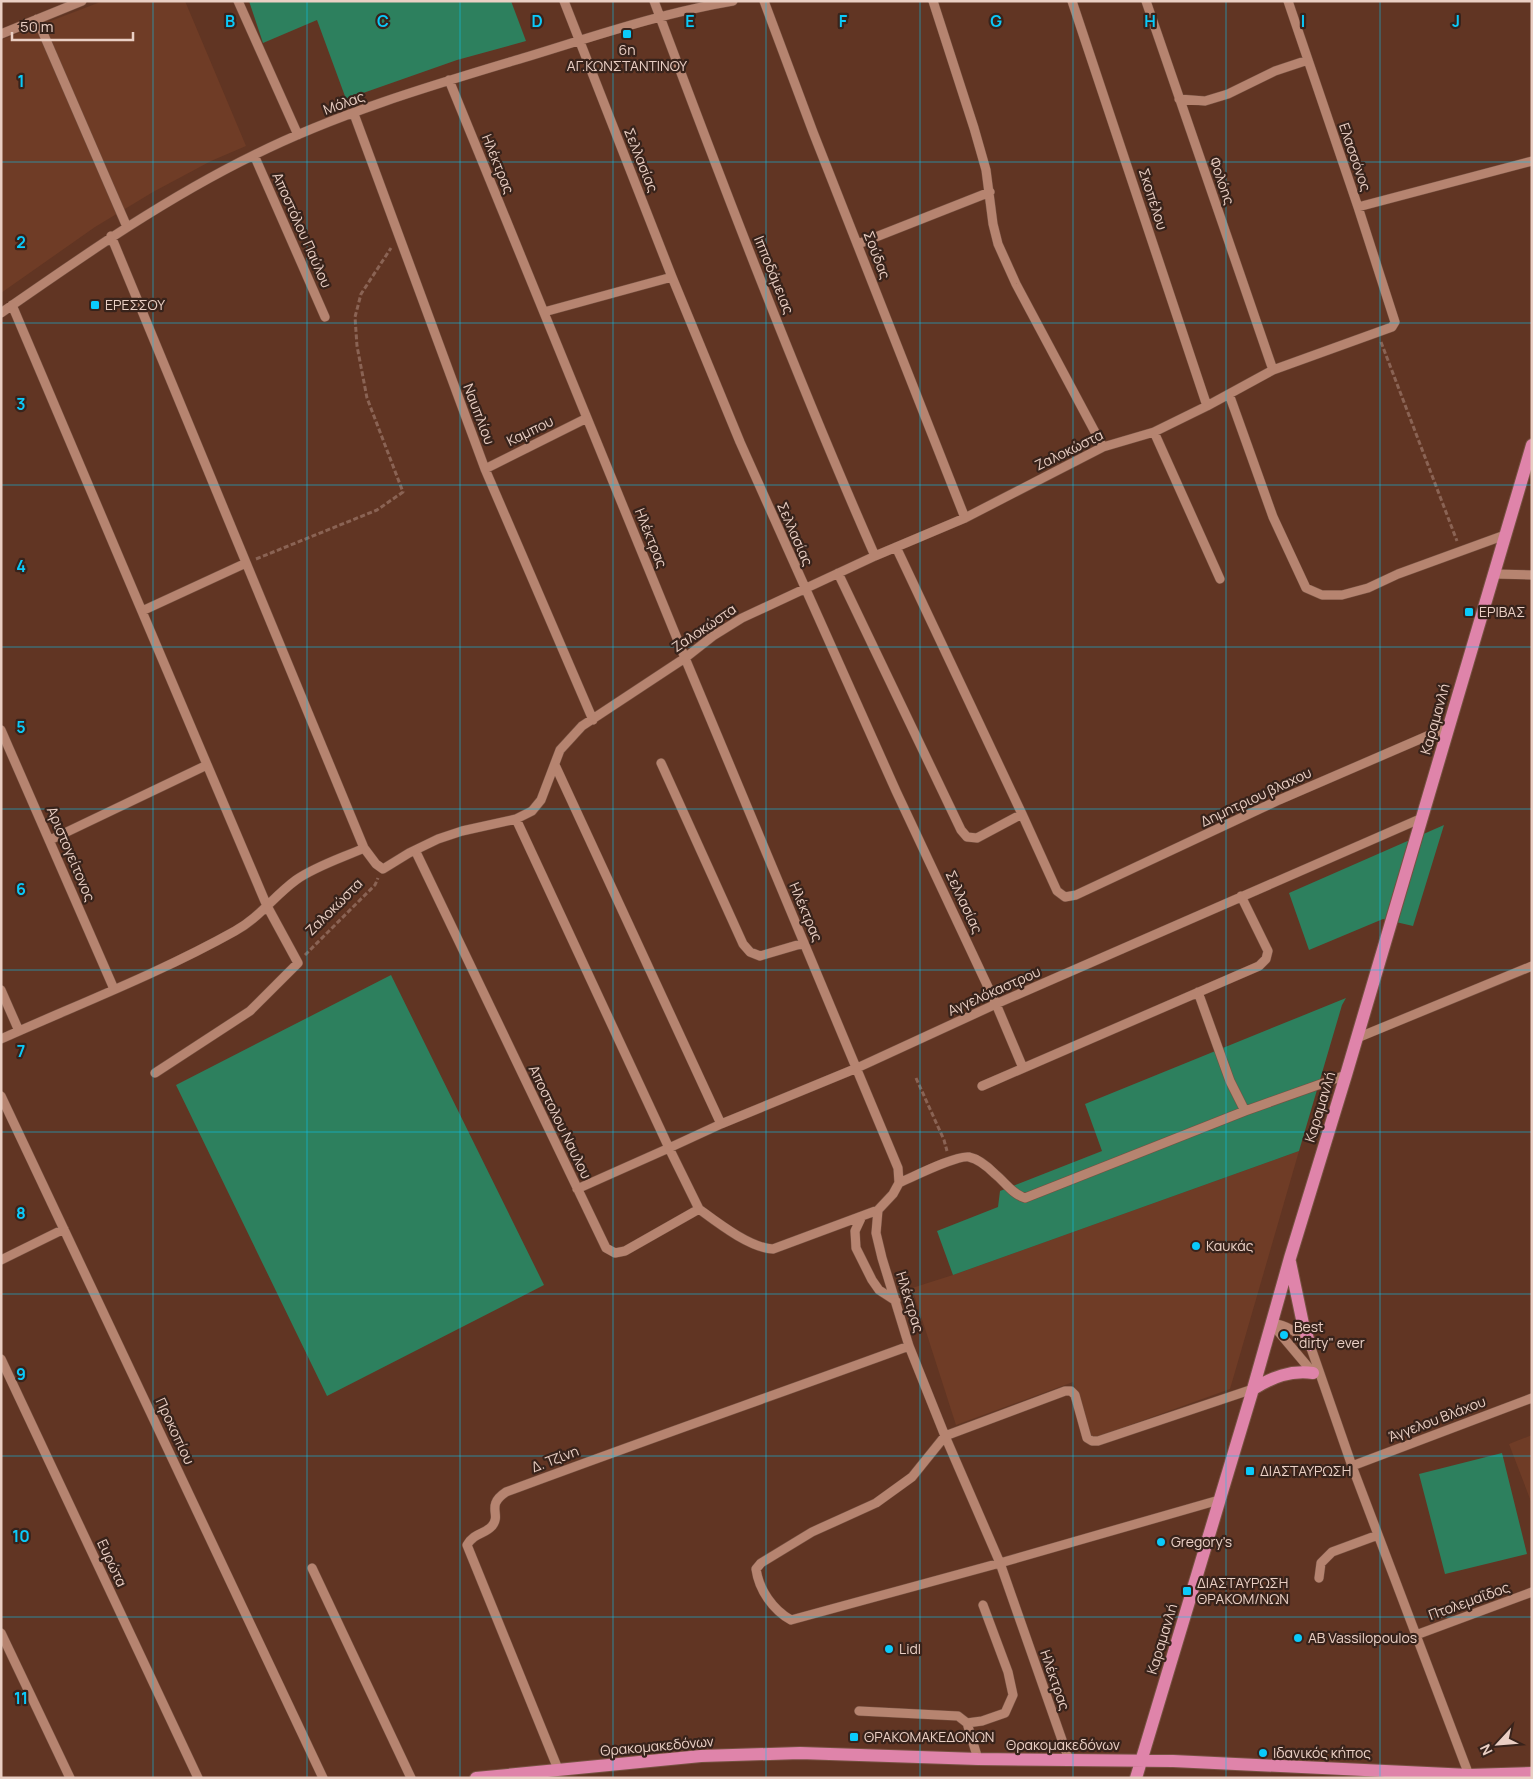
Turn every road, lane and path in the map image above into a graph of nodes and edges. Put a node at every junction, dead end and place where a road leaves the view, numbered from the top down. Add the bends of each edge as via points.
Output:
1 (82, 1) edge
2 (238, 1) edge
3 (564, 1) edge
4 (654, 1) edge
5 (733, 1) edge
6 (764, 1) edge
7 (933, 1) edge
8 (1072, 1) edge
9 (1146, 1) edge
10 (1288, 1) edge
11 (660, 17) junction
12 (37, 19) junction
13 (1, 34) edge
14 (579, 41) junction
15 (1308, 60) junction
16 (449, 80) junction
17 (1179, 99) junction
18 (354, 114) junction
19 (298, 135) junction
20 (254, 155) junction
21 (1532, 162) edge
22 (990, 192) junction
23 (1358, 207) junction
24 (127, 227) junction
25 (400, 235) junction
26 (112, 236) junction
27 (858, 244) junction
28 (672, 277) junction
29 (12, 305) junction
30 (544, 312) junction
31 (1, 313) edge
32 (324, 317) dead end
33 (1394, 322) joint
34 (1378, 333) junction
35 (1273, 370) junction
36 (1229, 394) junction
37 (1207, 406) junction
38 (587, 418) junction
39 (1154, 432) junction
40 (1532, 445) edge
41 (1103, 447) junction
42 (485, 469) junction
43 (965, 518) junction
44 (1505, 535) junction
45 (896, 547) junction
46 (1461, 551) junction
47 (875, 556) junction
48 (246, 563) junction
49 (838, 573) junction
50 (1494, 574) junction
51 (1532, 575) edge
52 (1220, 579) dead end
53 (804, 589) junction
54 (142, 612) junction
55 (685, 658) junction
56 (592, 720) junction
57 (1448, 728) junction
58 (1, 730) edge
59 (661, 763) dead end
60 (207, 765) junction
61 (555, 765) junction
62 (1022, 814) junction
63 (1422, 818) junction
64 (516, 819) junction
65 (50, 840) junction
66 (364, 848) junction
67 (415, 850) junction
68 (384, 869) junction
69 (1241, 896) junction
70 (267, 906) junction
71 (804, 944) junction
72 (298, 962) junction
73 (1532, 966) edge
74 (114, 989) junction
75 (1, 990) edge
76 (1198, 992) junction
77 (996, 1004) junction
78 (19, 1031) junction
79 (1356, 1038) junction
80 (1, 1039) edge
81 (857, 1068) junction
82 (1023, 1068) junction
83 (155, 1073) dead end
84 (1346, 1075) junction
85 (916, 1078) dead end
86 (982, 1086) dead end
87 (1, 1096) edge
88 (1245, 1111) junction
89 (721, 1124) junction
90 (669, 1148) junction
91 (951, 1161) junction
92 (899, 1183) junction
93 (576, 1188) junction
94 (699, 1209) junction
95 (878, 1210) junction
96 (862, 1216) junction
97 (64, 1229) junction
98 (1290, 1258) junction
99 (1, 1260) edge
100 (896, 1302) junction
101 (1271, 1323) junction
102 (1310, 1345) junction
103 (910, 1346) junction
104 (1, 1359) edge
105 (1313, 1373) junction
106 (1323, 1383) junction
107 (1252, 1389) junction
108 (1532, 1398) edge
109 (945, 1436) junction
110 (1352, 1466) junction
111 (1219, 1500) junction
112 (1378, 1535) junction
113 (1000, 1564) junction
114 (312, 1568) dead end
115 (1319, 1578) dead end
116 (1532, 1592) edge
117 (983, 1606) dead end
118 (1, 1633) edge
119 (1416, 1635) junction
120 (859, 1711) dead end
121 (967, 1723) junction
122 (978, 1759) junction
123 (1069, 1760) junction
124 (1141, 1760) junction
125 (558, 1769) junction
126 (1532, 1773) edge
127 (1468, 1774) junction
128 (70, 1778) edge
129 (198, 1778) edge
130 (323, 1778) edge
131 (411, 1778) edge
132 (476, 1778) edge
133 (1136, 1778) edge

1 - 12 street
2 - 19 street
3 - 14 street, Σελλασίας
4 - 11 street, Ιπποδάμειας
5 - 11 street, Μόλας
6 - 27 street, Σούδας
7 - 22 street via 974,128
8 - 37 street, Σκοπέλου
9 - 17 street, Φολόης
10 - 15 street, Ελασσόνος
11 - 14 street, Μόλας
11 - 47 street, Ιπποδάμειας via 805,392
12 - 13 street
12 - 24 street
14 - 16 street, Μόλας
14 - 28 street, Σελλασίας
15 - 17 street via 1204,102
15 - 23 street, Ελασσόνος
16 - 18 street, Μόλας
16 - 30 street, Ηλέκτρας
17 - 35 street, Φολόης
18 - 19 street, Μόλας
18 - 25 street, Ναυπλίου
19 - 20 street, Μόλας
20 - 24 street, Μόλας
20 - 32 street, Αποστόλου Παύλου
21 - 23 street
22 - 27 street
22 - 41 street via 993,224 1008,268
23 - 33 street, Ελασσόνος
24 - 26 street, Μόλας
25 - 42 street, Ναυπλίου
25 - 48 path via 361,294 355,317 367,398 403,492 377,510
26 - 29 street, Μόλας
26 - 48 street
27 - 43 street, Σούδας
28 - 30 street
28 - 53 street, Σελλασίας
29 - 31 street, Μόλας
29 - 54 street
30 - 38 street, Ηλέκτρας
33 - 34 street, Ζαλοκώστα via 1392,327
34 - 35 street, Ζαλοκώστα
34 - 46 path
35 - 36 street, Ζαλοκώστα
36 - 37 street, Ζαλοκώστα
36 - 46 street via 1273,517 1306,588 1322,595 1342,595
37 - 39 street, Ζαλοκώστα
38 - 42 street, Καμπου
38 - 55 street, Ηλέκτρας
39 - 41 street, Ζαλοκώστα
39 - 52 street
40 - 44 main road, Καραμανλή
41 - 43 street, Ζαλοκώστα
42 - 56 street, Ναυπλίου
43 - 45 street, Ζαλοκώστα
44 - 46 street
44 - 50 main road, Καραμανλή
45 - 47 street, Ζαλοκώστα
45 - 62 street
47 - 49 street, Ζαλοκώστα
48 - 54 street
48 - 66 street
49 - 53 street, Ζαλοκώστα
49 - 62 street via 961,830 967,837 977,838
50 - 51 street
50 - 57 main road, Καραμανλή
53 - 55 street, Ζαλοκώστα via 729,625
53 - 77 street, Σελλασίας
54 - 60 street
55 - 56 street, Ζαλοκώστα
55 - 71 street, Ηλέκτρας
56 - 61 street, Ζαλοκώστα via 560,750
57 - 62 street, Δημητριου βλαχου via 1279,800 1076,895 1065,896 1057,891
57 - 63 main road, Καραμανλή
58 - 65 street, Αριστογείτονος
59 - 71 street via 743,944 760,956
60 - 65 street
60 - 70 street
61 - 64 street, Ζαλοκώστα via 541,800 532,811
61 - 89 street
63 - 69 street, Αγγελόκαστρου
63 - 79 main road, Καραμανλή
64 - 67 street, Ζαλοκώστα via 462,831
64 - 90 street
65 - 74 street, Αριστογείτονος
66 - 68 street
66 - 70 street via 297,880
67 - 68 street, Ζαλοκώστα
67 - 93 street, Αποστολου Ναυλου
68 - 72 path, Ζαλοκώστα via 375,885
69 - 76 street via 1268,951 1266,960
69 - 77 street, Αγγελόκαστρου
70 - 72 street
70 - 74 street via 233,932
71 - 81 street, Ηλέκτρας
72 - 83 street via 250,1011
73 - 79 street
74 - 78 street
75 - 78 street
76 - 82 street
76 - 88 street via 1230,1081
77 - 81 street, Αγγελόκαστρου
77 - 82 street, Σελλασίας
78 - 80 street
79 - 84 main road, Καραμανλή
81 - 89 street, Αγγελόκαστρου
81 - 92 street, Ηλέκτρας via 898,1168
82 - 86 street
84 - 88 street
84 - 98 main road, Καραμανλή
85 - 91 path
87 - 97 street, Προκοπίου
88 - 91 street via 1025,1198 1017,1195 978,1160 967,1157
89 - 90 street, Αγγελόκαστρου
90 - 93 street, Αγγελόκαστρου
90 - 94 street
91 - 92 street
92 - 95 street
93 - 94 street, Αποστολου Ναυλου via 606,1248 615,1253 625,1251
94 - 96 street via 726,1230 764,1249 773,1249
95 - 96 street
95 - 100 street, Ηλέκτρας via 876,1232
96 - 100 street via 855,1231 856,1248 879,1290
97 - 99 street
97 - 130 street, Προκοπίου
98 - 101 main road, Καραμανλή
98 - 102 main road
100 - 103 street, Ηλέκτρας
101 - 102 street via 1288,1327
101 - 105 street
101 - 107 main road, Καραμανλή
102 - 106 street
103 - 109 street, Ηλέκτρας
103 - 125 street, Δ. Τζίνη via 639,1442 498,1497 494,1504 493,1525 471,1538 467,1545
104 - 129 street, Ευρώτα
105 - 106 street
105 - 107 main road via 1290,1372
106 - 110 street
107 - 109 street via 1098,1441 1088,1438 1071,1391
107 - 111 main road, Καραμανλή
108 - 110 street, Άγγελου Βλάχου
109 - 113 street, Ηλέκτρας
109 - 113 street via 912,1477 876,1503 812,1532 761,1563 756,1569 758,1578 768,1598 781,1614 791,1620
110 - 112 street
111 - 113 street
111 - 124 main road, Καραμανλή
112 - 115 street via 1332,1552 1321,1563
112 - 119 street
113 - 123 street, Ηλέκτρας
114 - 131 street
116 - 119 street, Πτολεμαΐδος
117 - 121 street via 1008,1672 1012,1695 1005,1713
118 - 128 street
119 - 127 street
120 - 121 street via 958,1716
121 - 122 street
122 - 123 main road, Θρακομακεδόνων
122 - 125 main road, Θρακομακεδόνων via 800,1753 701,1756
123 - 124 main road, Θρακομακεδόνων
124 - 127 main road, Θρακομακεδόνων
124 - 133 main road, Καραμανλή
125 - 132 main road, Θρακομακεδόνων
126 - 127 main road, Θρακομακεδόνων

